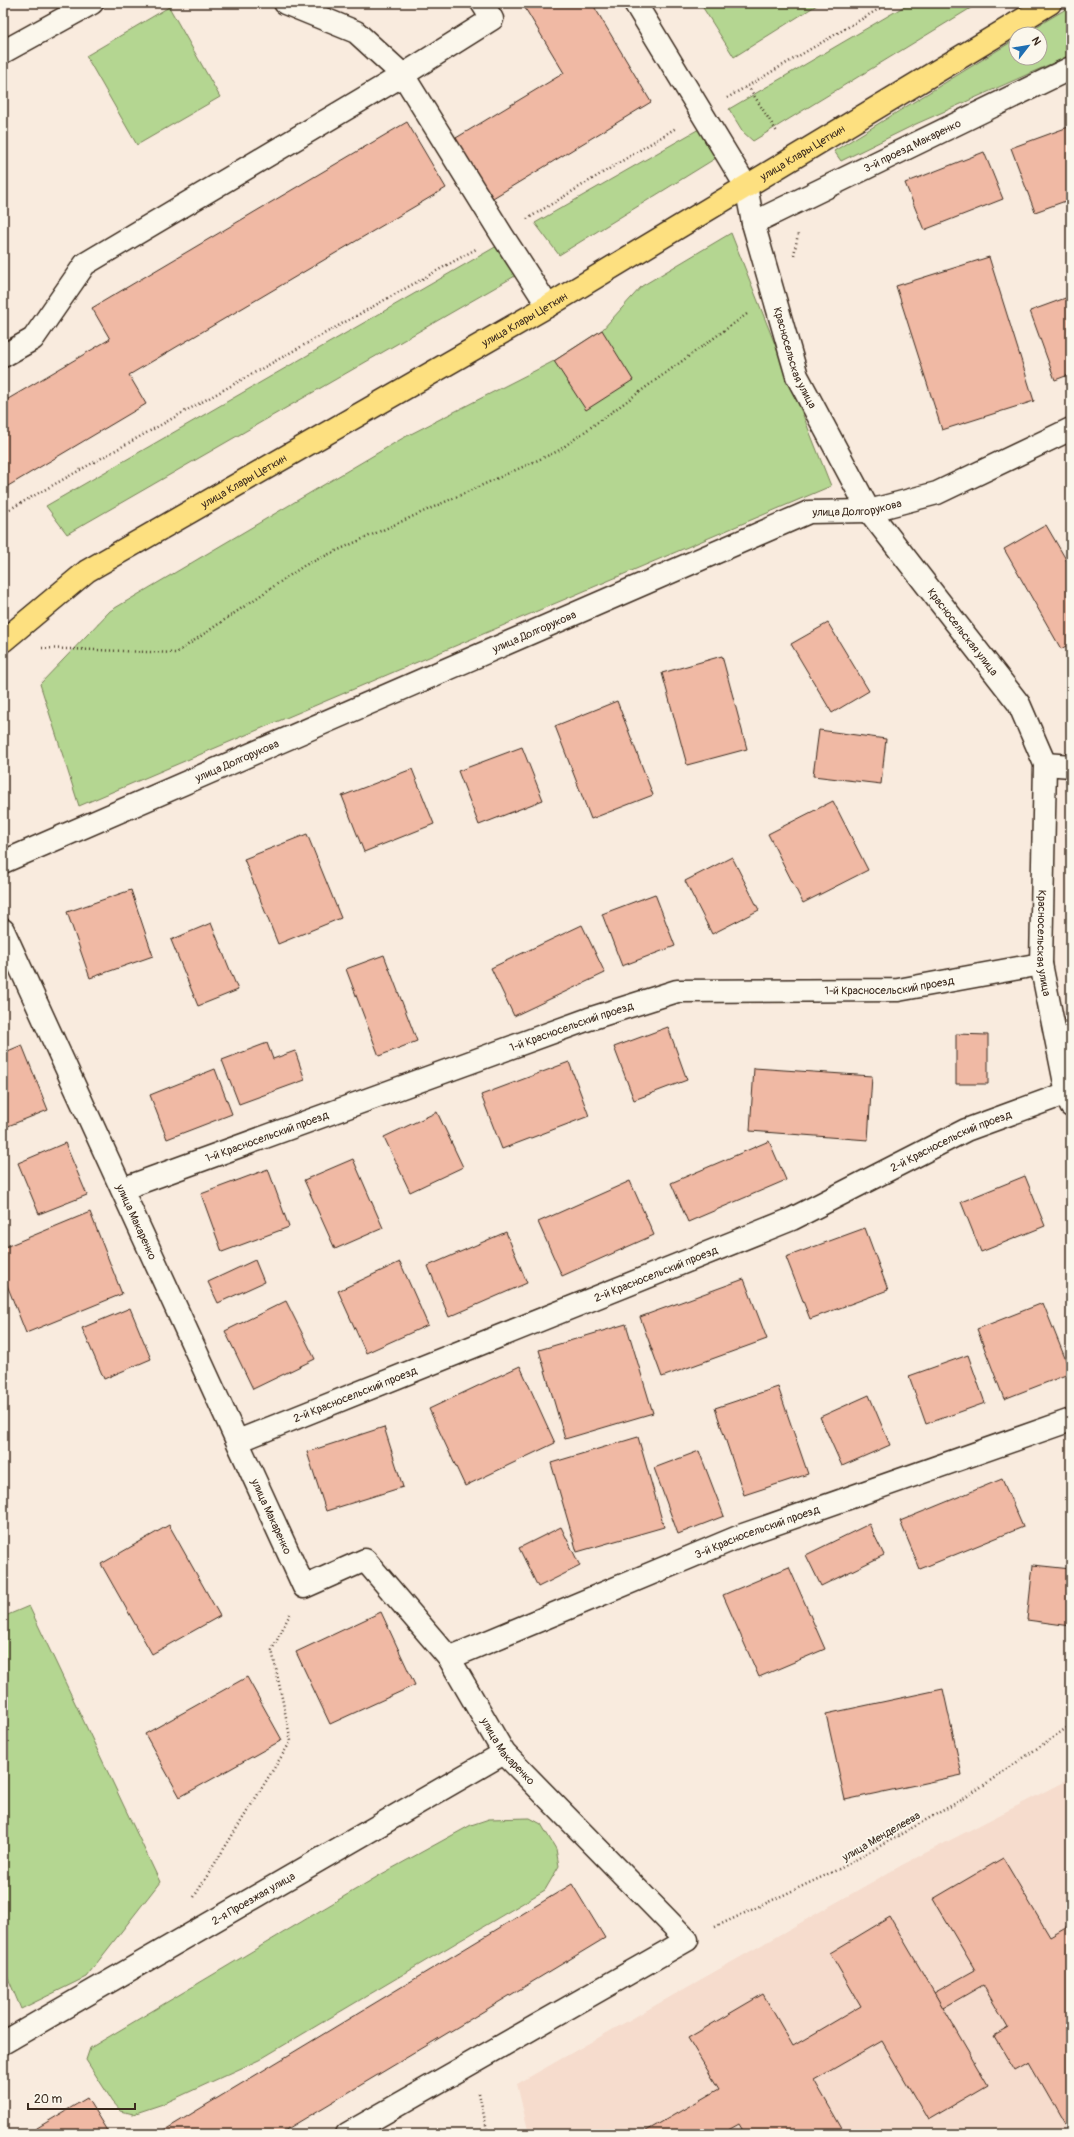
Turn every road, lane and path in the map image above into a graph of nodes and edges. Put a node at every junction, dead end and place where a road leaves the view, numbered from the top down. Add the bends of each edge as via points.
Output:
1 (92, 3) edge
2 (285, 3) edge
3 (482, 3) edge
4 (635, 3) edge
5 (889, 3) edge
6 (1050, 3) edge
7 (3, 52) edge
8 (1071, 68) edge
9 (403, 75) junction
10 (748, 86) junction
11 (701, 113) junction
12 (793, 158) junction
13 (746, 186) junction
14 (753, 223) junction
15 (502, 235) junction
16 (773, 294) junction
17 (548, 306) junction
18 (3, 356) edge
19 (1071, 429) edge
20 (870, 511) junction
21 (3, 513) edge
22 (3, 641) edge
23 (34, 648) dead end
24 (1045, 764) junction
25 (1071, 766) edge
26 (3, 862) edge
27 (3, 930) edge
28 (1041, 964) junction
29 (1069, 1100) edge
30 (122, 1189) junction
31 (1071, 1420) edge
32 (238, 1442) junction
33 (304, 1587) junction
34 (449, 1658) junction
35 (1071, 1725) edge
36 (504, 1753) junction
37 (192, 1900) dead end
38 (687, 1940) junction
39 (3, 2043) edge
40 (472, 2063) junction
41 (347, 2134) edge
42 (488, 2134) edge

1 - 7 street
2 - 9 street via 356,32
3 - 9 street via 492,19
4 - 11 street
5 - 10 path
6 - 12 main road, улица Клары Цеткин
8 - 14 street, 3-й проезд Макаренко
9 - 15 street
9 - 18 street via 85,264 33,339
10 - 11 path
10 - 12 path
11 - 13 street
11 - 15 path
12 - 13 main road, улица Клары Цеткин
13 - 14 street, Красносельская улица
13 - 17 main road, улица Клары Цеткин
14 - 16 street, Красносельская улица
15 - 17 street
15 - 21 path
16 - 20 street, Красносельская улица via 797,376
16 - 23 path via 558,451 305,565 176,653
17 - 22 main road, улица Клары Цеткин via 88,571
19 - 20 street, улица Долгорукова via 937,493
20 - 24 street, Красносельская улица via 1019,704
20 - 26 street, улица Долгорукова via 809,512
24 - 25 street
24 - 28 street, Красносельская улица
27 - 30 street, улица Макаренко
28 - 29 street, Красносельская улица
28 - 30 street, 1-й Красносельский проезд via 898,990 677,991 589,1020
29 - 32 street, 2-й Красносельский проезд via 966,1130 792,1219
30 - 32 street, улица Макаренко
31 - 34 street, 3-й Красносельский проезд via 743,1535
32 - 33 street, улица Макаренко
33 - 34 street, улица Макаренко via 365,1560
33 - 37 path via 272,1650 291,1740
34 - 36 street, улица Макаренко
35 - 38 path, улица Менделеева via 965,1798 841,1868
36 - 38 street, улица Макаренко
36 - 39 street, 2-я Проезжая улица
38 - 40 street
40 - 41 street
40 - 42 path

